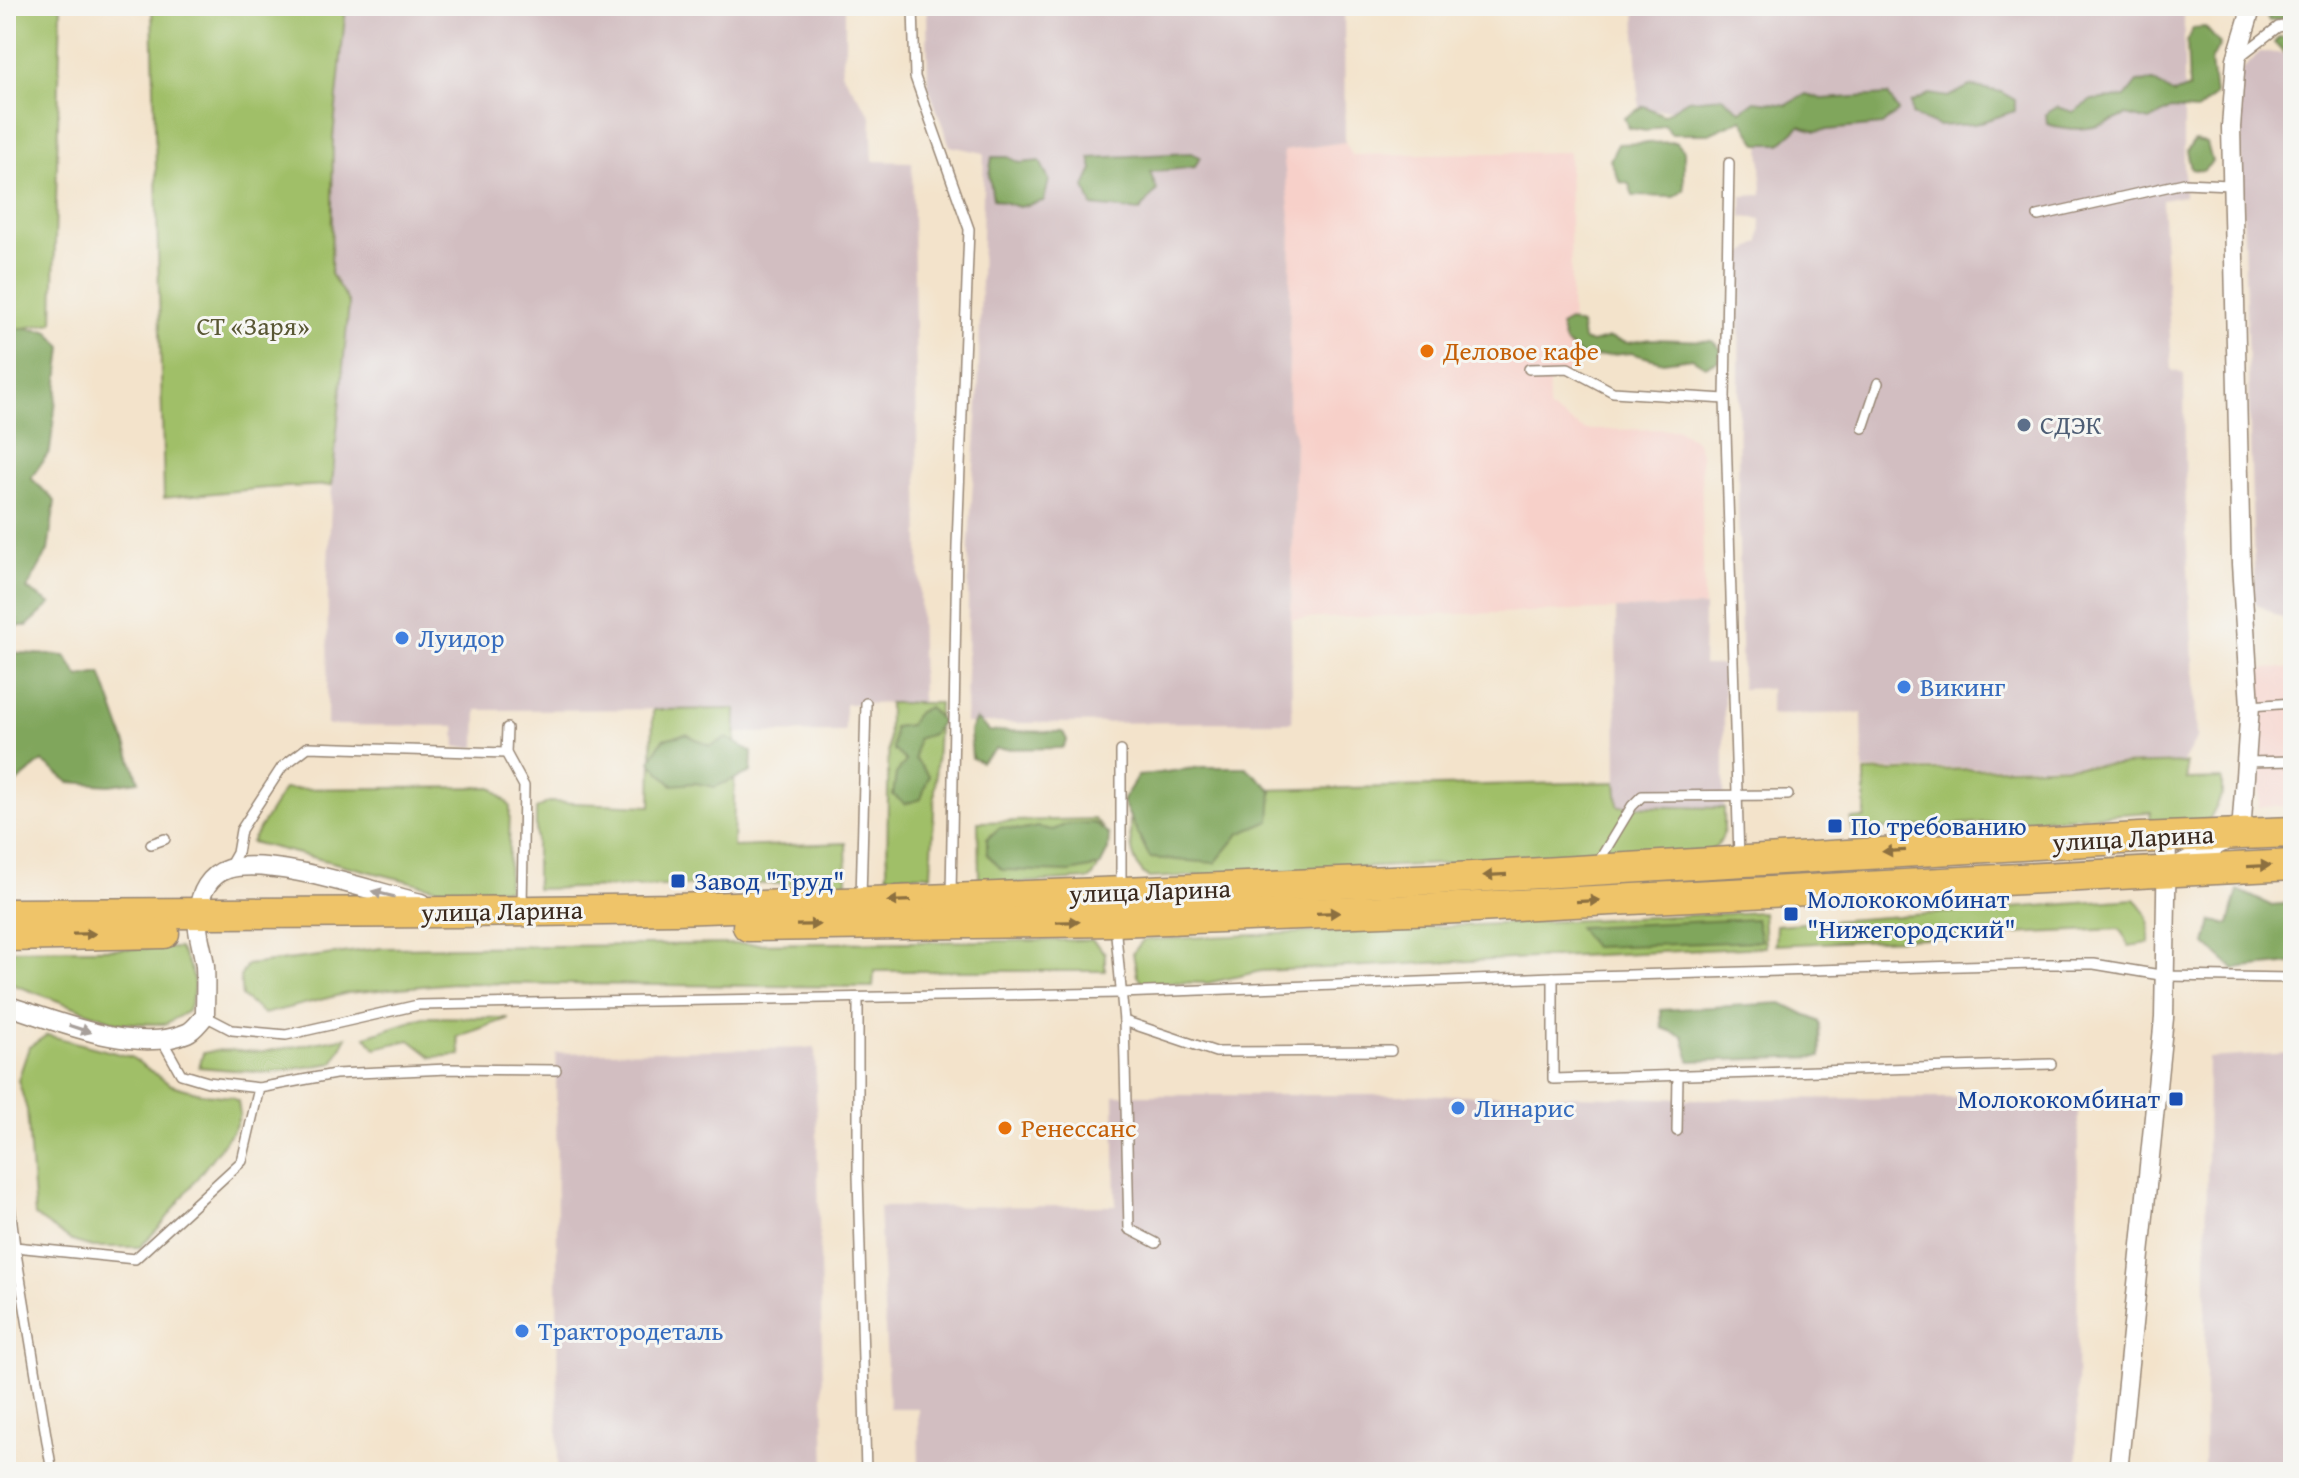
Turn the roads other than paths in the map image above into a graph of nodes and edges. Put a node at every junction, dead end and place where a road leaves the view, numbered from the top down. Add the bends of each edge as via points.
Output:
1 (913, 6) edge
2 (2252, 6) edge
3 (2293, 24) edge
4 (2236, 59) junction
5 (1729, 163) dead end
6 (2230, 185) junction
7 (2038, 216) dead end
8 (1529, 369) dead end
9 (1878, 383) dead end
10 (1725, 399) junction
11 (1863, 428) dead end
12 (866, 703) dead end
13 (2293, 703) edge
14 (2250, 706) junction
15 (507, 728) dead end
16 (1121, 751) dead end
17 (506, 753) junction
18 (2293, 761) edge
19 (2247, 762) junction
20 (1788, 795) dead end
21 (1737, 796) junction
22 (2293, 832) edge
23 (2241, 833) junction
24 (2167, 837) junction
25 (165, 839) dead end
26 (151, 844) dead end
27 (1739, 861) junction
28 (2293, 865) edge
29 (228, 869) junction
30 (1593, 870) junction
31 (2168, 870) junction
32 (951, 899) junction
33 (861, 902) junction
34 (1118, 906) junction
35 (522, 911) junction
36 (458, 912) junction
37 (6, 914) edge
38 (198, 922) junction
39 (6, 936) edge
40 (2166, 976) junction
41 (1553, 977) junction
42 (2293, 978) edge
43 (1120, 993) junction
44 (858, 998) junction
45 (6, 1005) edge
46 (205, 1016) junction
47 (1124, 1021) junction
48 (162, 1040) junction
49 (1391, 1051) dead end
50 (2051, 1064) dead end
51 (556, 1070) dead end
52 (1678, 1075) junction
53 (259, 1088) junction
54 (1677, 1131) dead end
55 (6, 1173) edge
56 (1156, 1243) dead end
57 (15, 1247) junction
58 (52, 1472) edge
59 (866, 1472) edge
60 (2118, 1472) edge

1 - 32 lane via 915,77 969,229
2 - 4 street
3 - 4 lane via 2278,27
4 - 6 street
5 - 10 lane
6 - 7 lane via 2184,183
6 - 14 street
8 - 10 lane via 1568,368 1613,392
9 - 11 lane
10 - 21 lane
12 - 33 lane
13 - 14 lane
14 - 19 street
15 - 17 lane
16 - 34 lane
17 - 29 lane via 308,747 282,767 241,830
17 - 35 lane via 524,786
18 - 19 lane
19 - 23 street
20 - 21 lane
21 - 27 lane
21 - 30 lane via 1642,796
22 - 23 main road, улица Ларина
23 - 24 main road, улица Ларина
23 - 31 street
24 -> 27 main road, улица Ларина
24 - 31 street
25 - 26 lane
27 - 30 main road, улица Ларина
31 -> 28 main road, улица Ларина
36 -> 29 street via 284,869
29 - 38 street via 205,886
30 -> 34 main road, улица Ларина
34 -> 31 main road, улица Ларина via 1438,909
31 - 40 street
32 -> 33 main road, улица Ларина
32 - 34 main road, улица Ларина
33 - 35 main road, улица Ларина
38 -> 34 main road, улица Ларина
34 - 43 lane
35 - 36 main road, улица Ларина
36 - 38 main road, улица Ларина
37 - 38 main road, улица Ларина
39 -> 38 main road, улица Ларина
38 - 46 street
40 - 41 lane via 2094,964 2035,964
40 - 42 lane
40 - 60 street
41 - 43 lane
41 - 52 lane via 1553,1079
43 - 44 lane
43 - 47 lane
44 - 46 lane via 418,1005 286,1035 232,1030
44 - 59 lane
45 -> 48 street via 99,1035
46 - 48 street via 190,1032
47 - 49 lane via 1216,1052
47 - 56 lane via 1129,1229
48 - 53 lane via 181,1074
50 - 52 lane
51 - 53 lane via 335,1074
52 - 54 lane
53 - 57 lane via 242,1161 135,1259
55 - 57 lane
57 - 58 lane

